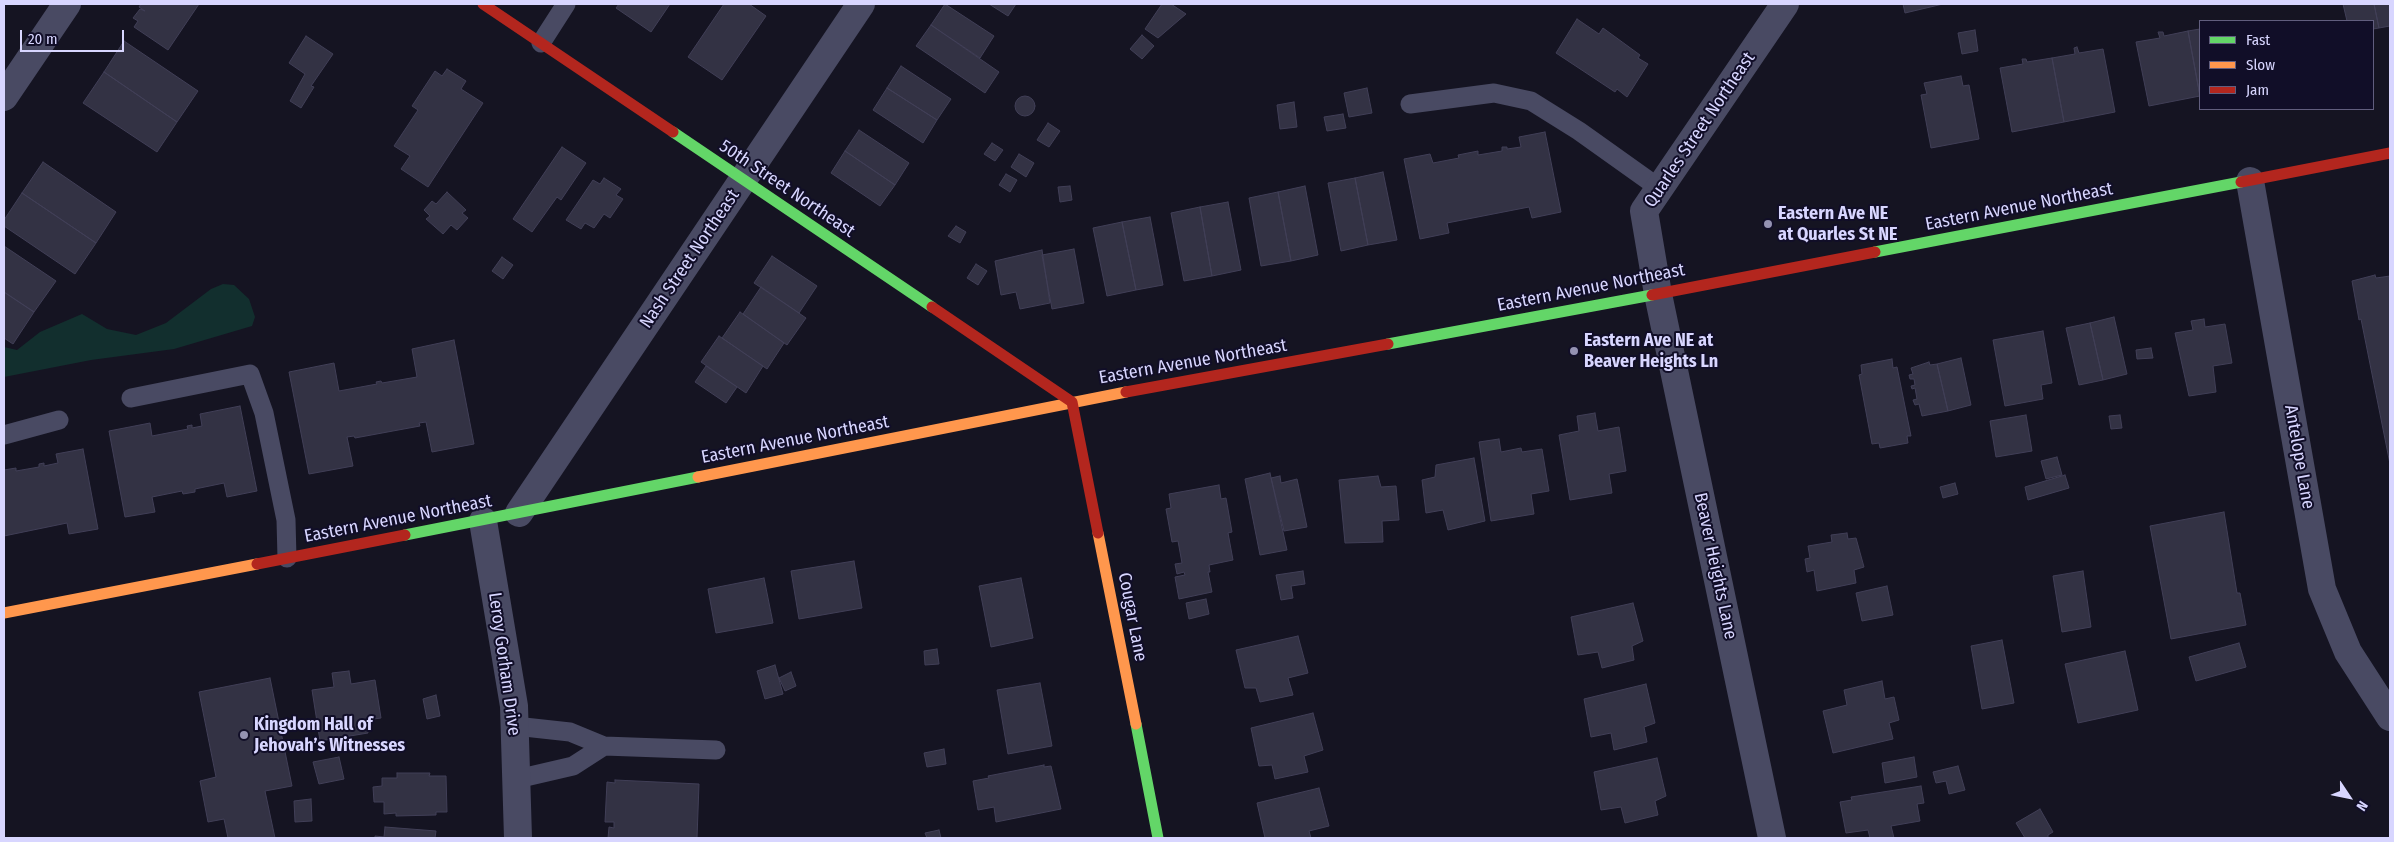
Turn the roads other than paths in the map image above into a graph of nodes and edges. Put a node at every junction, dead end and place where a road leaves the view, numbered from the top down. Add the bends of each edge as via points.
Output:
1 (67, 4) edge
2 (482, 4) edge
3 (566, 4) edge
4 (861, 4) edge
5 (1786, 4) edge
6 (540, 43) junction
7 (4, 98) edge
8 (1410, 104) dead end
9 (2390, 153) edge
10 (743, 180) junction
11 (2250, 181) junction
12 (1659, 188) junction
13 (1658, 294) junction
14 (131, 398) dead end
15 (1072, 402) junction
16 (59, 420) dead end
17 (4, 435) edge
18 (520, 514) junction
19 (482, 521) junction
20 (287, 558) junction
21 (4, 612) edge
22 (2390, 717) edge
23 (515, 726) junction
24 (604, 746) junction
25 (716, 750) dead end
26 (517, 779) junction
27 (518, 838) edge
28 (1158, 838) edge
29 (1772, 838) edge

1 - 7 street
2 - 6 main road, 50th Street Northeast
3 - 6 lane
4 - 10 street, Nash Street Northeast
5 - 12 street, Quarles Street Northeast
6 - 10 main road, 50th Street Northeast
8 - 12 lane via 1494,93 1531,102 1579,131
9 - 11 main road, Eastern Avenue Northeast
10 - 15 main road, 50th Street Northeast
10 - 18 street, Nash Street Northeast
11 - 13 main road, Eastern Avenue Northeast
11 - 22 street, Antelope Lane via 2322,588 2348,652
12 - 13 street, Quarles Street Northeast via 1644,210
13 - 15 main road, Eastern Avenue Northeast
13 - 29 street, Beaver Heights Lane
14 - 20 lane via 250,374 264,413 286,520
15 - 18 main road, Eastern Avenue Northeast
15 - 28 main road, Cougar Lane
16 - 17 lane
18 - 19 main road, Eastern Avenue Northeast
19 - 20 main road, Eastern Avenue Northeast
19 - 23 street, Leroy Gorham Drive
20 - 21 main road, Eastern Avenue Northeast
23 - 24 lane via 570,732
23 - 26 street, Leroy Gorham Drive
24 - 25 lane
24 - 26 lane via 573,766
26 - 27 street, Leroy Gorham Drive

